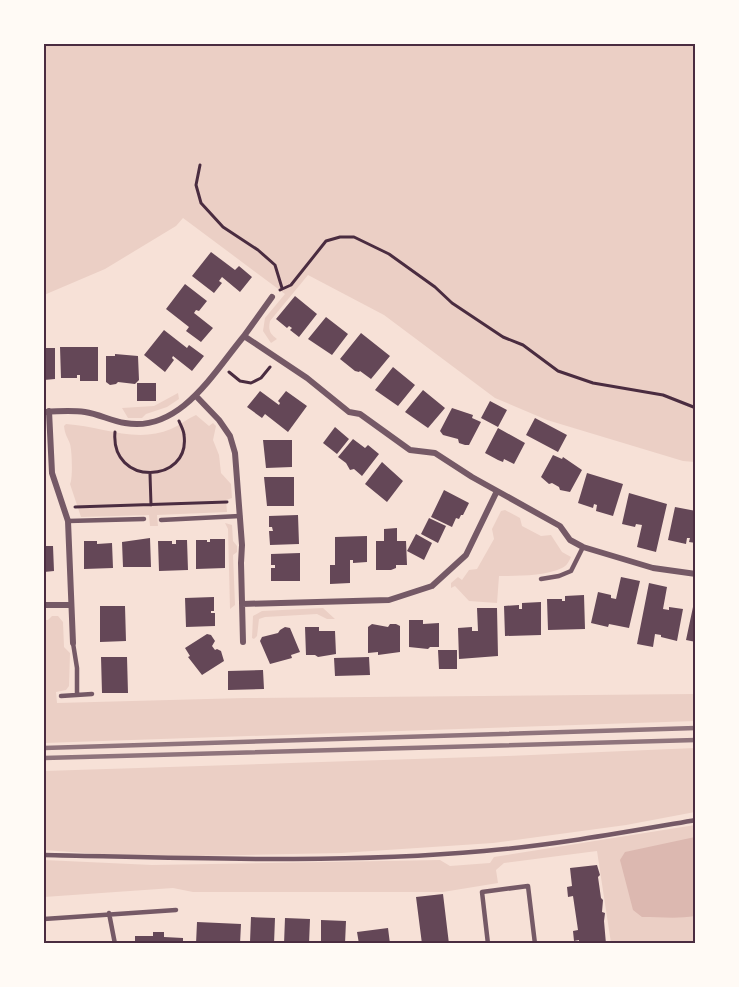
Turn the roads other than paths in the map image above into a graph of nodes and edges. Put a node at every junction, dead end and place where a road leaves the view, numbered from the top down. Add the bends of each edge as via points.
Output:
1 (273, 297) road end
2 (244, 336) junction
3 (196, 396) junction
4 (46, 412) edge
5 (497, 491) junction
6 (240, 516) junction
7 (144, 519) dead end
8 (161, 520) dead end
9 (68, 521) junction
10 (582, 547) junction
11 (696, 574) edge
12 (541, 579) dead end
13 (70, 604) junction
14 (242, 604) junction
15 (44, 605) edge
16 (243, 642) dead end
17 (73, 643) joint
18 (92, 694) dead end
19 (77, 695) junction
20 (61, 696) dead end
21 (696, 820) edge
22 (44, 855) edge
23 (176, 910) dead end
24 (109, 913) junction
25 (44, 919) edge
26 (115, 944) edge
27 (488, 944) edge
28 (535, 944) edge

1 - 2 street
2 - 3 street
2 - 5 street via 349,412 360,414 410,450 435,453
3 - 4 street via 168,417 150,424 126,423 85,412
3 - 6 street via 230,436
4 - 9 street via 52,473
5 - 10 street via 560,525 570,540
5 - 14 street via 466,555 432,586 389,600
6 - 8 lane
6 - 14 street
7 - 9 lane
9 - 13 street
10 - 11 street via 653,568
10 - 12 lane via 571,571
13 - 15 street
13 - 17 street
14 - 16 street
17 - 19 lane
18 - 19 lane
19 - 20 lane
21 - 22 lane via 485,851 344,859
23 - 24 lane
24 - 25 lane
24 - 26 lane
27 - 28 lane via 482,892 528,886

